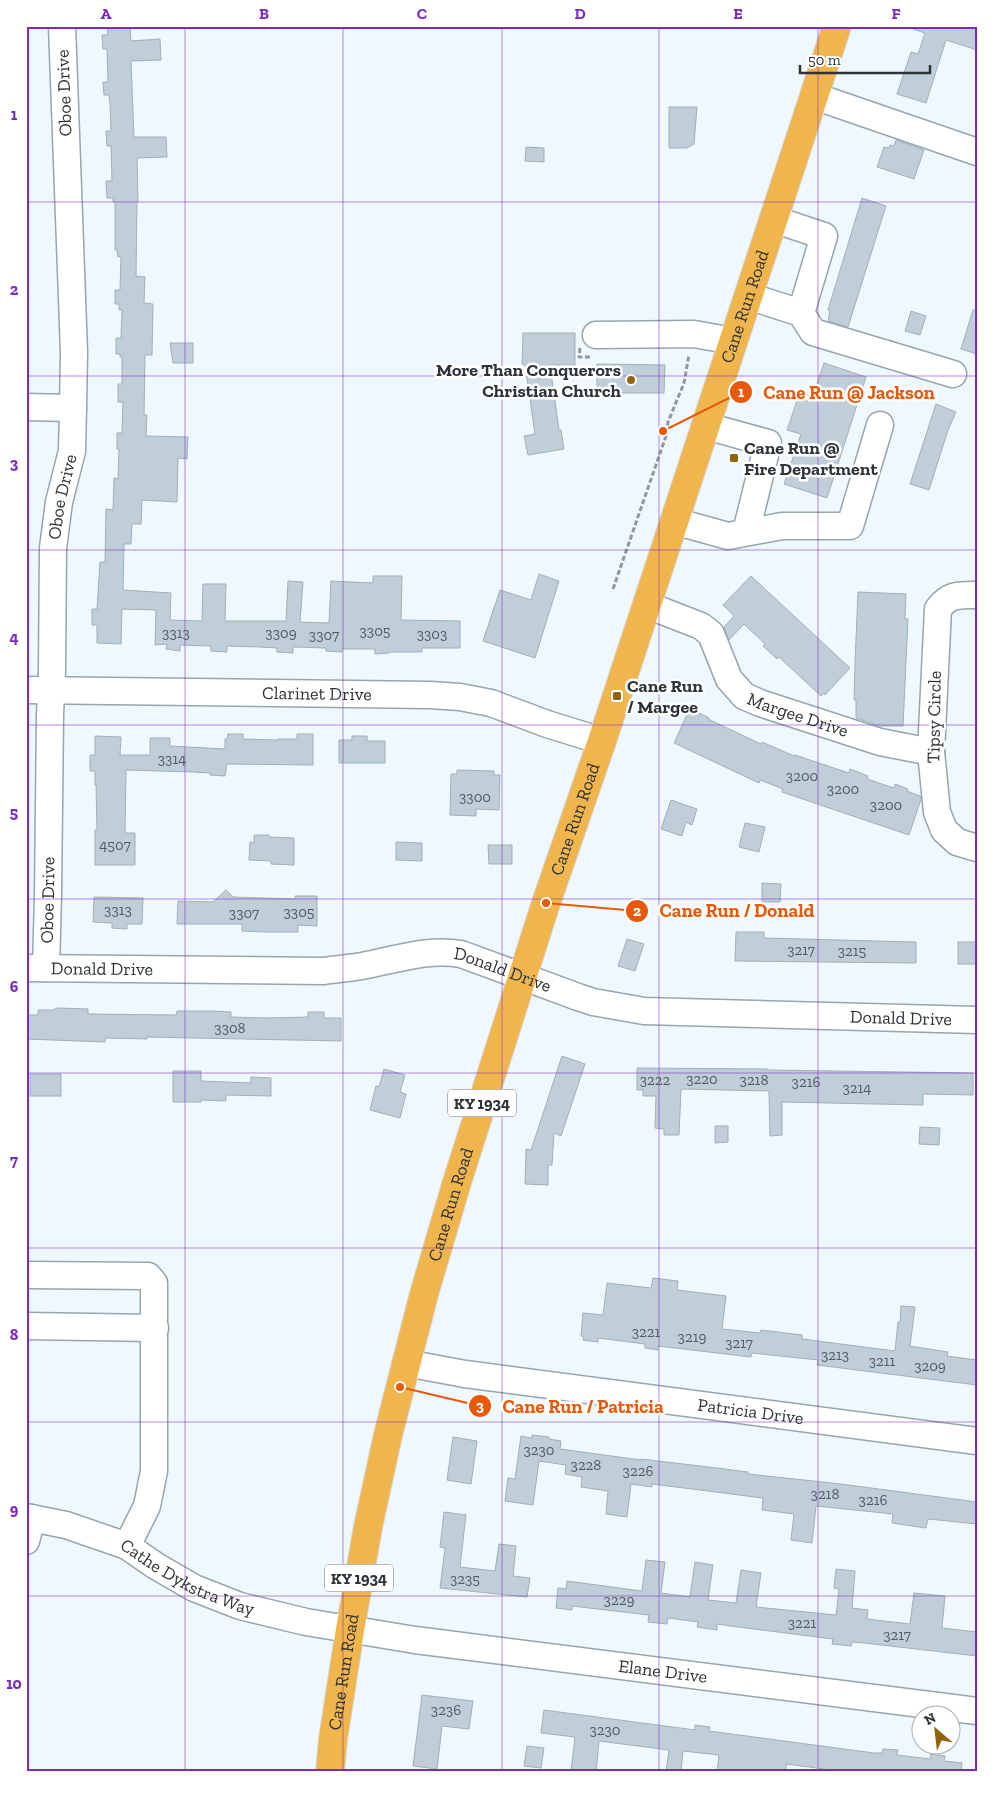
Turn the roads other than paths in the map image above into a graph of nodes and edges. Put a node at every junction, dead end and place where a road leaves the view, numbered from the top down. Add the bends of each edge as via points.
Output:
1 (62, 26) edge
2 (837, 26) edge
3 (814, 96) junction
4 (977, 152) edge
5 (773, 219) junction
6 (748, 296) junction
7 (801, 313) junction
8 (733, 342) junction
9 (597, 346) road end
10 (954, 374) dead end
11 (26, 407) edge
12 (73, 408) junction
13 (880, 425) dead end
14 (706, 426) junction
15 (674, 521) junction
16 (746, 532) junction
17 (977, 595) edge
18 (647, 605) junction
19 (39, 690) edge
20 (602, 740) junction
21 (931, 752) junction
22 (977, 848) edge
23 (36, 968) edge
24 (523, 978) junction
25 (977, 1020) edge
26 (26, 1274) edge
27 (26, 1326) edge
28 (156, 1328) junction
29 (406, 1363) junction
30 (977, 1440) edge
31 (28, 1526) edge
32 (127, 1546) junction
33 (350, 1630) junction
34 (977, 1711) edge
35 (330, 1772) edge

1 - 12 street, Oboe Drive via 74,352
2 - 3 highway, Cane Run Road / KY 1934
3 - 4 street
3 - 5 highway, Cane Run Road / KY 1934
5 - 6 highway, Cane Run Road / KY 1934
5 - 7 street via 824,236
6 - 7 street
6 - 8 highway, Cane Run Road / KY 1934
7 - 10 street via 813,332
8 - 9 street via 694,334
8 - 14 highway, Cane Run Road / KY 1934
11 - 12 street
12 - 19 street, Oboe Drive via 72,451 59,502
13 - 16 street via 850,526 782,526
14 - 15 highway, Cane Run Road / KY 1934
14 - 16 street via 768,443
15 - 16 street via 728,536
15 - 18 highway, Cane Run Road / KY 1934
17 - 21 street, Tipsy Circle via 945,599 938,609
18 - 20 highway, Cane Run Road / KY 1934
18 - 21 street, Margee Drive via 701,626 711,634 729,679 744,696 880,742
19 - 20 street, Clarinet Drive via 460,697 491,703
19 - 23 street, Oboe Drive
20 - 24 highway, Cane Run Road / KY 1934
21 - 22 street, Tipsy Circle via 937,812 944,830 957,842
23 - 24 street, Donald Drive via 324,970 438,951 461,954
24 - 25 street, Donald Drive via 593,1002 644,1011
24 - 29 highway, Cane Run Road / KY 1934 via 457,1182
26 - 28 street via 148,1276 154,1282
27 - 28 street
28 - 32 street via 154,1471 147,1506
29 - 30 street, Patricia Drive via 475,1376
29 - 33 highway, Cane Run Road / KY 1934 via 368,1527
31 - 32 street, Cathe Dykstra Way via 66,1525
32 - 33 street, Cathe Dykstra Way via 194,1588 240,1606
33 - 34 street, Elane Drive
33 - 35 highway, Cane Run Road / KY 1934

